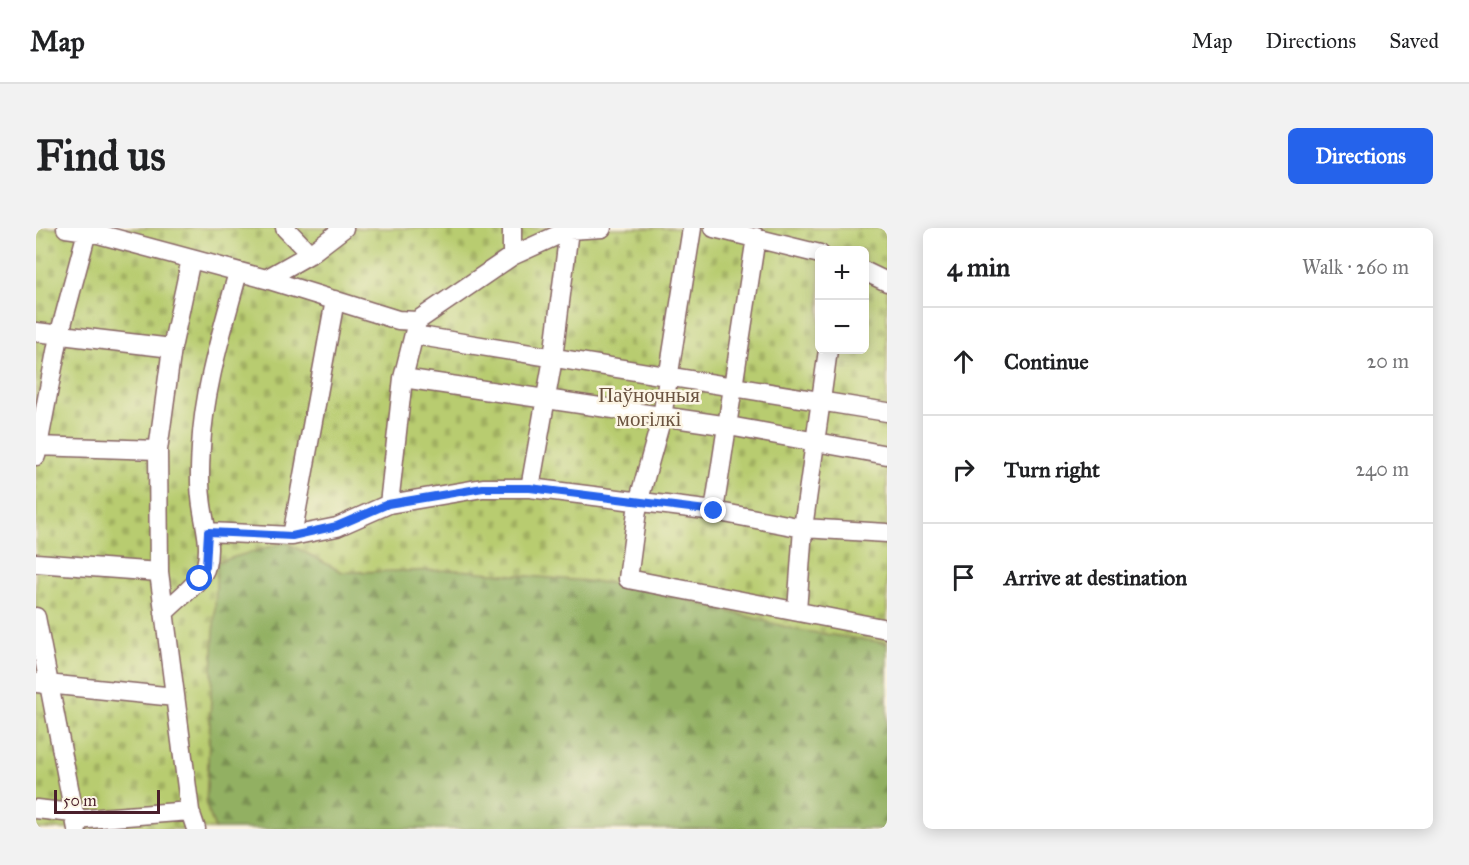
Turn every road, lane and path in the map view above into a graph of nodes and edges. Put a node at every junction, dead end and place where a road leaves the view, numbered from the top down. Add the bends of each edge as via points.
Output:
1 (66, 228) edge
2 (285, 228) edge
3 (344, 228) edge
4 (512, 228) edge
5 (602, 228) edge
6 (692, 228) edge
7 (718, 228) edge
8 (88, 229) edge
9 (569, 230) junction
10 (756, 237) junction
11 (815, 253) edge
12 (310, 254) junction
13 (512, 256) junction
14 (191, 259) junction
15 (238, 272) junction
16 (869, 274) edge
17 (266, 279) junction
18 (887, 282) edge
19 (334, 300) junction
20 (415, 328) junction
21 (36, 332) edge
22 (59, 336) junction
23 (172, 348) junction
24 (828, 354) edge
25 (553, 358) junction
26 (669, 376) junction
27 (403, 378) junction
28 (733, 387) junction
29 (547, 398) junction
30 (822, 401) junction
31 (887, 412) edge
32 (662, 417) junction
33 (729, 426) junction
34 (815, 442) junction
35 (36, 446) edge
36 (158, 450) junction
37 (887, 455) edge
38 (36, 456) edge
39 (530, 488) junction
40 (638, 503) junction
41 (388, 504) junction
42 (714, 511) junction
43 (802, 528) junction
44 (208, 532) junction
45 (887, 533) edge
46 (292, 536) junction
47 (36, 563) edge
48 (159, 572) junction
49 (796, 611) junction
50 (164, 613) junction
51 (36, 618) edge
52 (887, 629) edge
53 (41, 683) edge
54 (175, 698) junction
55 (36, 809) edge
56 (190, 811) junction
57 (75, 821) edge
58 (196, 829) edge

1 - 8 lane
2 - 12 lane
3 - 12 lane
4 - 13 lane
5 - 9 lane
6 - 26 lane
7 - 10 lane
8 - 14 lane
8 - 22 lane
9 - 13 lane
9 - 25 lane
10 - 11 lane
10 - 28 lane
12 - 17 lane
13 - 20 lane
14 - 15 lane
14 - 23 lane
15 - 17 lane
15 - 44 lane via 213,367 201,446 201,497
16 - 18 lane
17 - 19 lane
19 - 20 lane
19 - 46 lane
20 - 25 lane
20 - 27 lane
21 - 22 lane
22 - 23 lane
22 - 35 lane
23 - 36 lane
24 - 30 lane
25 - 26 lane
25 - 29 lane
26 - 28 lane
26 - 32 lane
27 - 29 lane
27 - 41 lane
28 - 30 lane
28 - 33 lane
29 - 32 lane
29 - 39 lane
30 - 31 lane
30 - 34 lane
32 - 33 lane
32 - 40 lane
33 - 34 lane
33 - 42 lane
34 - 37 lane
34 - 43 lane
35 - 36 lane
35 - 38 lane
36 - 48 lane
39 - 40 lane
39 - 41 lane via 483,488
40 - 42 lane
40 - 49 lane via 628,579
41 - 46 lane via 337,526
42 - 43 lane
43 - 45 lane
43 - 49 lane
44 - 46 lane
44 - 50 lane via 206,566 200,579
47 - 48 lane
48 - 50 lane
49 - 52 lane
50 - 54 lane
51 - 53 lane
53 - 54 lane
53 - 57 lane
54 - 56 lane
55 - 57 lane
56 - 57 lane
56 - 58 lane

